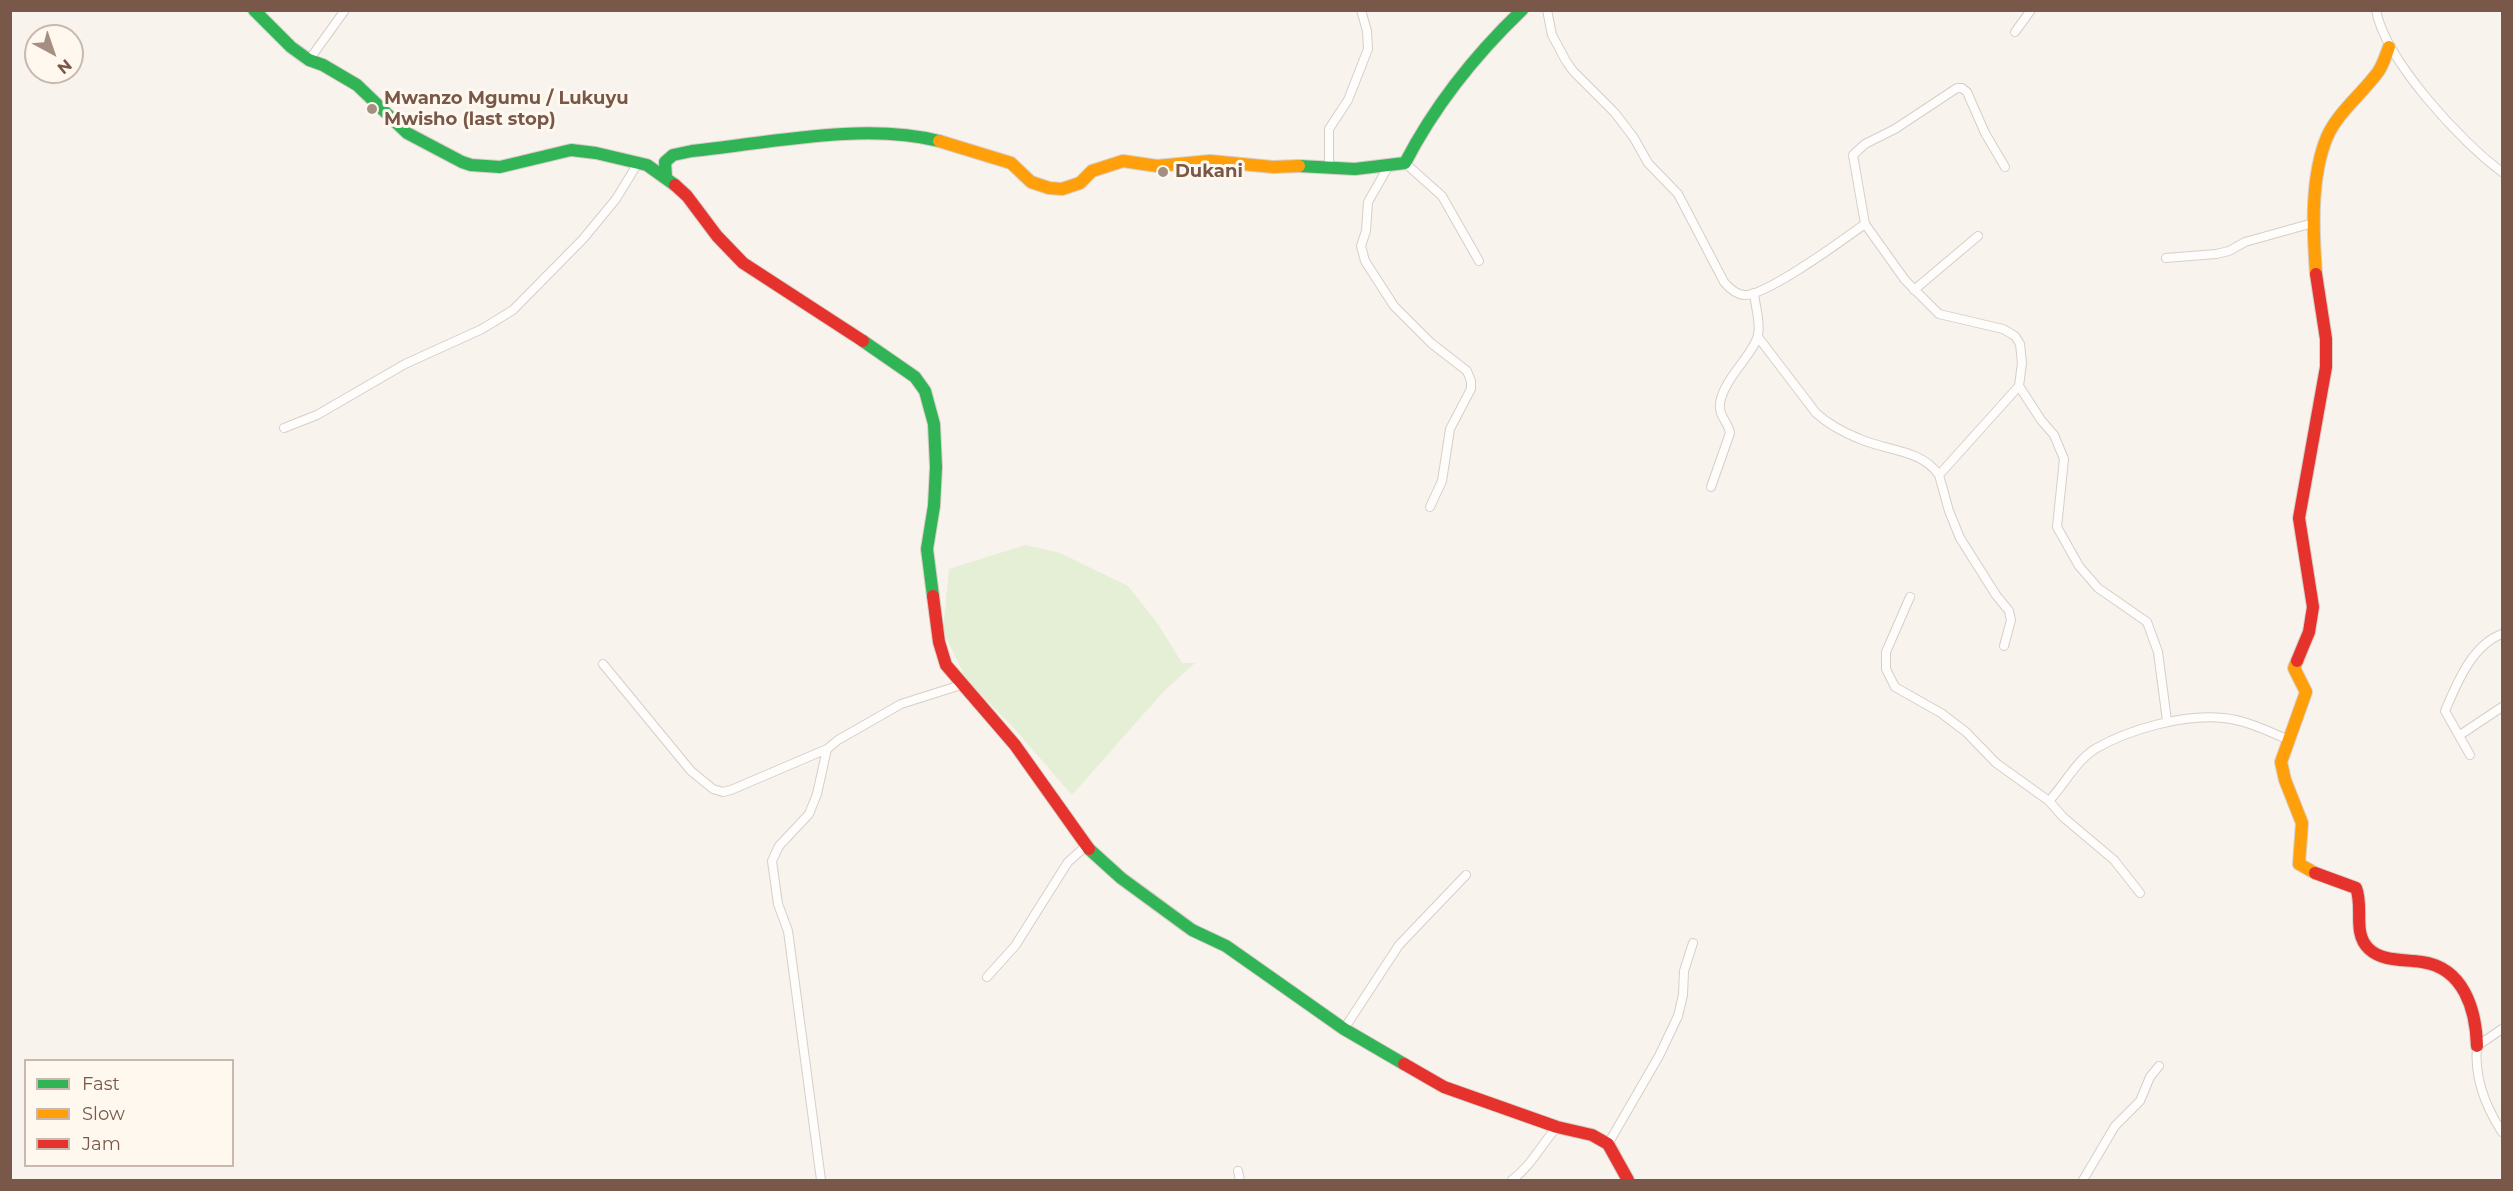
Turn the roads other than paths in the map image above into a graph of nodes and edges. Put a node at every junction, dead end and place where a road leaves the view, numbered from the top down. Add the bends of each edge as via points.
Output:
1 (254, 10) edge
2 (345, 10) edge
3 (1360, 10) edge
4 (1522, 10) edge
5 (1547, 10) edge
6 (2031, 10) edge
7 (2376, 10) edge
8 (2015, 32) dead end
9 (2389, 47) junction
10 (309, 60) junction
11 (638, 162) junction
12 (1405, 163) junction
13 (2005, 166) dead end
14 (1329, 167) junction
15 (1388, 167) junction
16 (2502, 172) edge
17 (666, 177) junction
18 (2313, 223) junction
19 (1865, 224) junction
20 (1978, 236) dead end
21 (2166, 258) dead end
22 (1479, 261) dead end
23 (1914, 290) junction
24 (1754, 293) junction
25 (1758, 336) junction
26 (2019, 386) junction
27 (284, 428) dead end
28 (1939, 475) junction
29 (1711, 487) dead end
30 (1430, 507) dead end
31 (1910, 597) dead end
32 (2502, 634) edge
33 (2004, 646) dead end
34 (603, 664) dead end
35 (961, 685) junction
36 (2502, 707) edge
37 (2167, 721) junction
38 (2460, 735) junction
39 (2289, 740) junction
40 (827, 749) junction
41 (2470, 755) dead end
42 (2049, 801) junction
43 (1086, 846) junction
44 (1466, 875) dead end
45 (2140, 893) dead end
46 (1693, 943) dead end
47 (987, 977) dead end
48 (1344, 1029) junction
49 (2502, 1029) edge
50 (2477, 1046) junction
51 (2159, 1066) dead end
52 (1557, 1127) junction
53 (2502, 1132) edge
54 (1608, 1144) junction
55 (821, 1180) edge
56 (1512, 1180) edge
57 (1628, 1180) edge
58 (2083, 1180) edge

1 - 10 street
2 - 10 street
3 - 14 street via 1368,49 1348,100 1329,129
4 - 12 street via 1443,101
5 - 24 street via 1552,35 1566,61 1615,113 1648,163 1678,194 1724,282 1743,295
6 - 8 street
7 - 9 street
9 - 16 street via 2462,138
9 - 18 street via 2379,71 2327,137
10 - 11 street via 357,85 407,133 471,165 500,167 571,150
11 - 17 street
11 - 27 street via 596,223 513,310 482,329 405,364 323,412
12 - 15 street
12 - 22 street via 1442,196
13 - 19 street via 1967,92 1957,88 1865,144 1853,156
14 - 15 street
14 - 17 street via 1273,167 1210,160 1156,166 1123,161 1092,171 1080,183 1062,189 1048,188 1031,182 1011,163 990,155 933,140 872,133 673,155 665,162
15 - 30 street via 1368,202 1361,246 1365,261 1394,306 1431,343 1467,371 1471,381 1471,389 1450,429 1442,481
17 - 35 street via 687,196 742,263 897,363 925,391 934,424 936,467 928,559 939,642 946,665
18 - 21 street via 2244,242 2229,251
18 - 39 street via 2326,367 2299,518 2312,620 2295,668 2307,692
19 - 23 street
19 - 24 street via 1780,281
20 - 23 street
23 - 26 street via 1939,314 2003,329 2015,336 2022,363
24 - 25 street
25 - 28 street via 1824,420 1860,440 1925,459
25 - 29 street via 1728,383 1720,404 1730,433
26 - 28 street
26 - 37 street via 2054,435 2064,459 2057,527 2079,566 2098,588 2147,622 2158,652
28 - 33 street via 1960,538 2009,611 2011,620
31 - 42 street via 1886,652 1886,669 1895,687 1941,712 1996,763
32 - 38 street via 2472,657 2445,711
34 - 40 street via 691,771 713,789 731,790
35 - 40 street via 901,704
35 - 43 street via 1014,745
36 - 38 street
37 - 39 street via 2223,718
37 - 42 street via 2094,750
38 - 41 street
39 - 50 street via 2281,772 2303,827 2299,864 2305,870 2356,888 2362,942 2371,951 2402,962 2436,966 2465,989 2473,1002
40 - 55 street via 809,814 779,846 772,861 778,904 788,931
42 - 45 street via 2115,860
43 - 47 street via 1068,862 1015,946
43 - 48 street via 1121,878 1192,930 1226,946
44 - 48 street via 1400,945
46 - 54 street via 1684,970 1678,1016
48 - 52 street via 1444,1087
49 - 50 street
50 - 53 street via 2475,1064 2480,1088
51 - 58 street via 2140,1101 2115,1126
52 - 54 street via 1592,1135
52 - 56 street via 1525,1171
54 - 57 street

